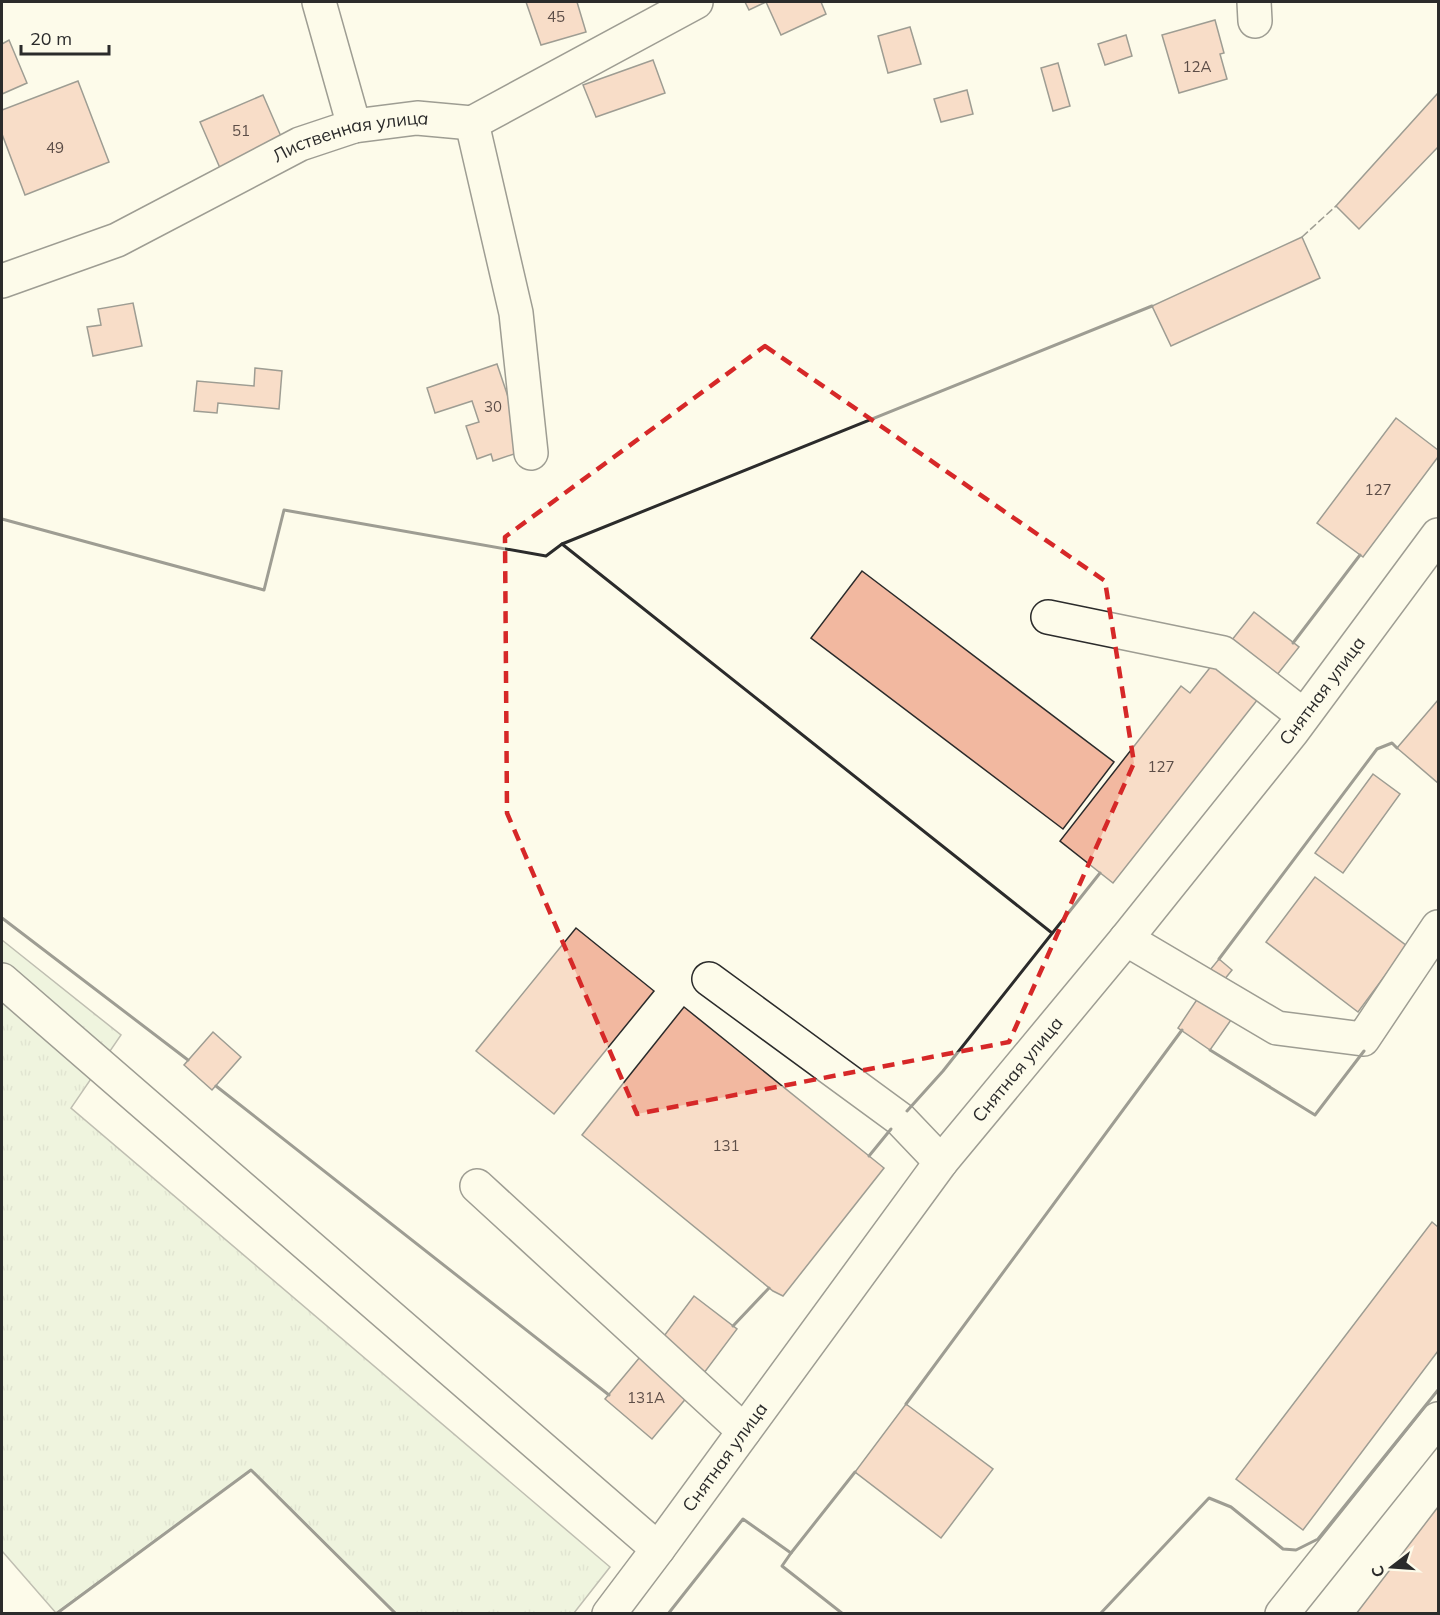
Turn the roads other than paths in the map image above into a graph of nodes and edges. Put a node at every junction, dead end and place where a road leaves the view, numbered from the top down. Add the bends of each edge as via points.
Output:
1 (319, 2) edge
2 (696, 2) edge
3 (472, 123) junction
4 (354, 126) junction
5 (2, 281) edge
6 (531, 453) dead end
7 (1438, 535) edge
8 (1048, 617) dead end
9 (1304, 715) junction
10 (1438, 927) edge
11 (1126, 939) junction
12 (710, 979) dead end
13 (2, 980) edge
14 (941, 1162) junction
15 (477, 1186) dead end
16 (1438, 1419) edge
17 (744, 1431) junction
18 (658, 1549) junction
19 (609, 1614) edge
20 (1282, 1614) edge

1 - 4 street
2 - 3 street
3 - 4 street, Лиственная улица via 417,118
3 - 6 street via 516,313
4 - 5 street, Лиственная улица via 300,144 117,240
7 - 9 street, Снятная улица
8 - 9 street via 1223,653
9 - 11 street, Снятная улица
10 - 11 street via 1363,1039 1277,1028
11 - 14 street, Снятная улица
12 - 14 street via 900,1119
13 - 18 street
14 - 17 street, Снятная улица
15 - 17 street
16 - 20 street
17 - 18 street, Снятная улица
18 - 19 street, Снятная улица

